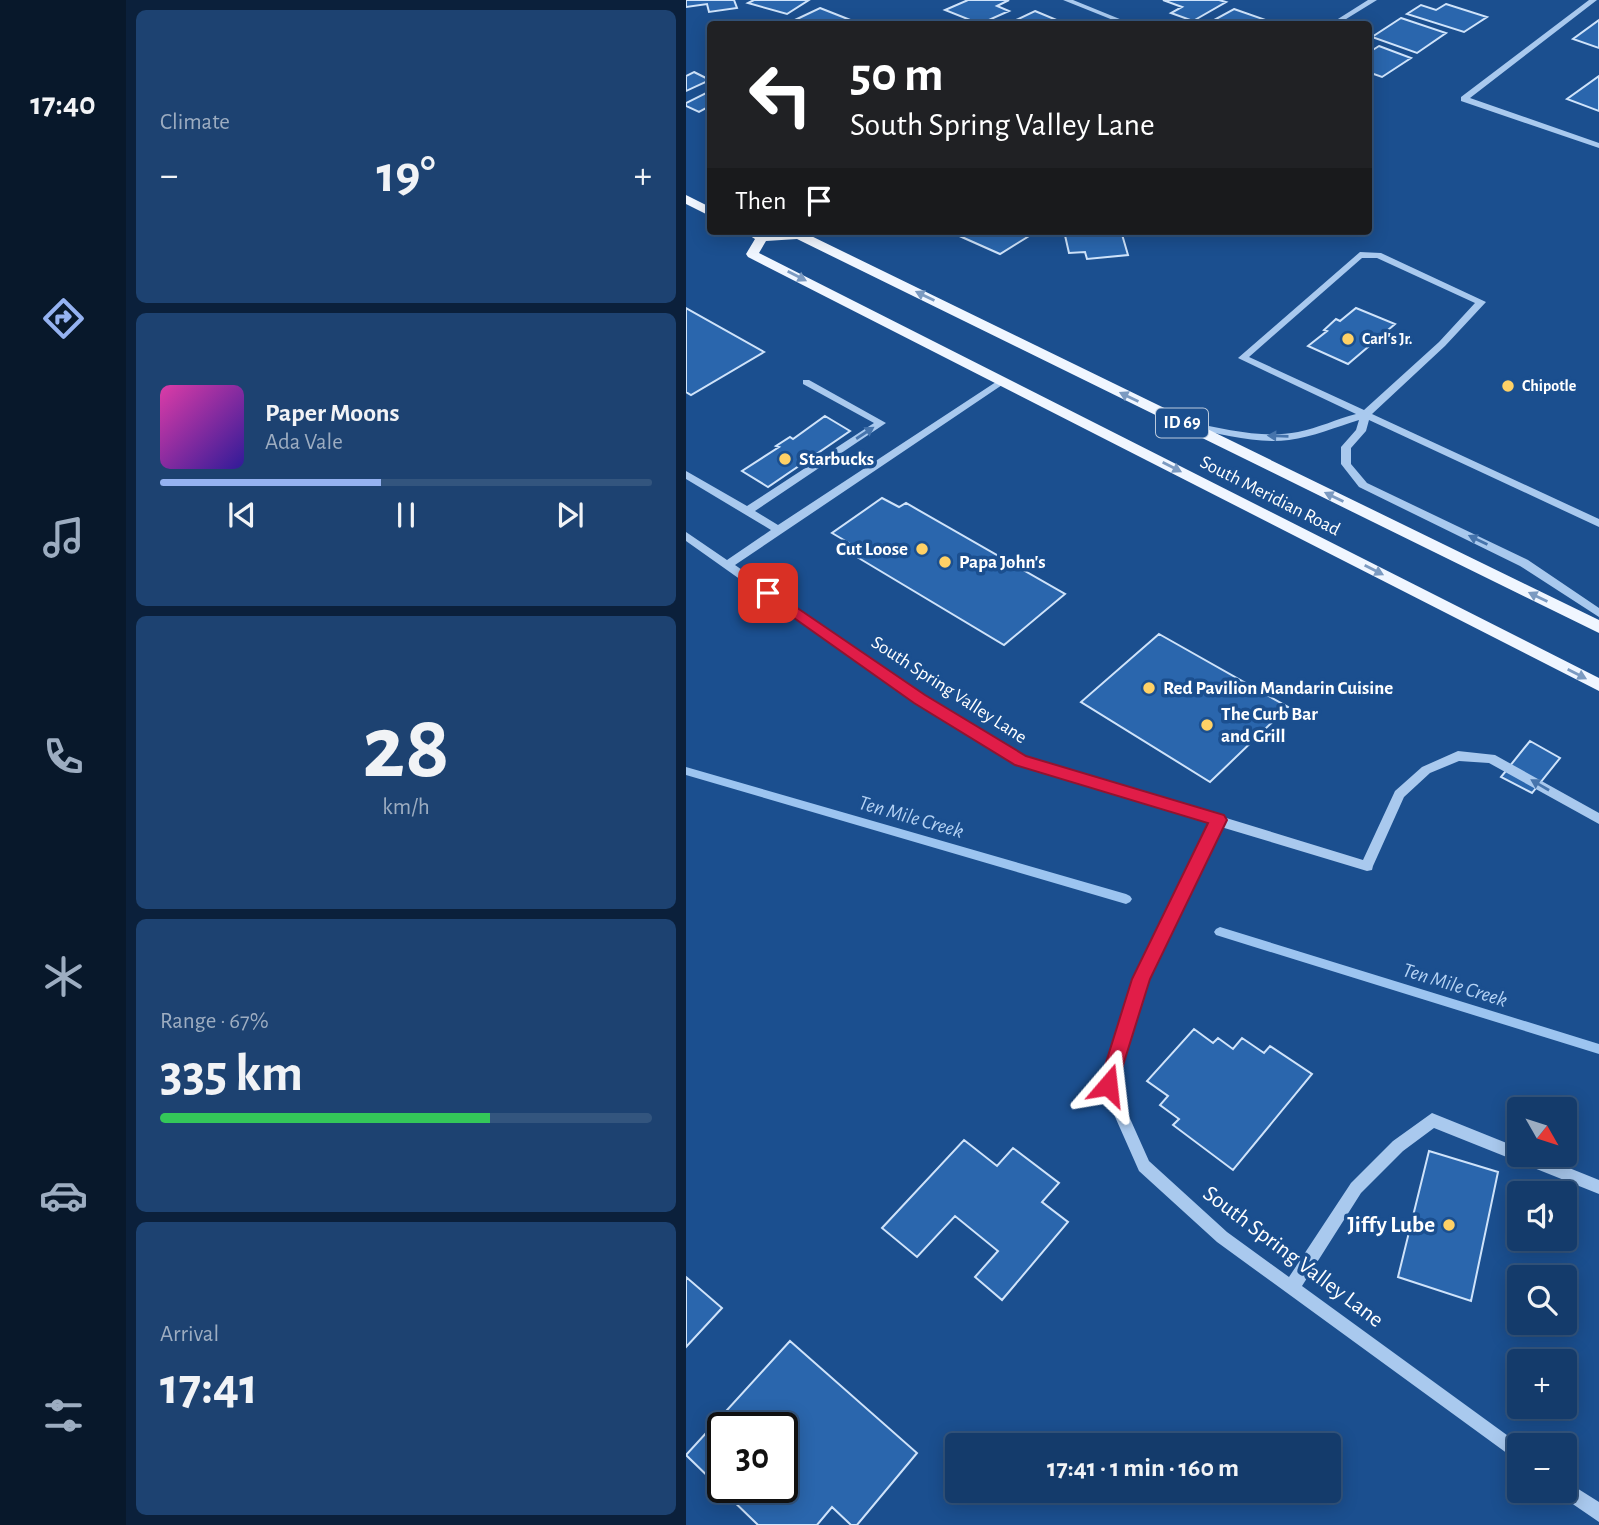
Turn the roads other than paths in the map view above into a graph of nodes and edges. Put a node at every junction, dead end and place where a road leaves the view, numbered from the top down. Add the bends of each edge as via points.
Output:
1 (1067, 0) edge
2 (1373, 0) edge
3 (1593, 0) edge
4 (1120, 21) edge
5 (1339, 21) edge
6 (1599, 146) edge
7 (686, 199) edge
8 (707, 210) edge
9 (768, 235) edge
10 (801, 235) edge
11 (1002, 381) junction
12 (806, 382) dead end
13 (1365, 415) junction
14 (1187, 425) junction
15 (686, 474) edge
16 (747, 511) junction
17 (1596, 518) edge
18 (778, 530) junction
19 (686, 536) edge
20 (728, 564) junction
21 (1599, 613) edge
22 (1599, 627) edge
23 (1599, 685) edge
24 (1599, 819) edge
25 (1218, 820) junction
26 (1507, 1150) edge
27 (1550, 1167) edge
28 (1599, 1186) edge
29 (1292, 1288) junction
30 (1507, 1445) edge
31 (1577, 1497) edge
32 (1599, 1513) edge

1 - 4 street
2 - 5 street
3 - 6 street via 1464,99
7 - 8 main road
9 -> 11 main road, South Meridian Road / ID 69 via 752,254
14 -> 10 main road, South Meridian Road / ID 69
11 - 18 street
11 -> 23 main road, South Meridian Road / ID 69
16 -> 12 street via 880,423
13 - 13 street via 1243,358 1360,255 1378,255 1481,302
13 -> 14 street via 1284,438
13 - 17 street
21 -> 13 street via 1524,563 1363,485 1346,464 1346,447 1361,431
22 -> 14 main road, South Meridian Road / ID 69
15 - 16 street
16 - 18 street
18 - 20 street
19 - 20 street, South Spring Valley Lane
20 - 25 street, South Spring Valley Lane via 919,699 1021,761
24 -> 25 street, South Spring Valley Lane via 1491,758 1458,757 1426,770 1399,794 1367,866
25 - 29 street, South Spring Valley Lane via 1141,979 1108,1085 1144,1166 1222,1237
26 - 29 street via 1432,1120 1356,1188
27 - 28 street
29 - 30 street, South Spring Valley Lane
31 - 32 street

